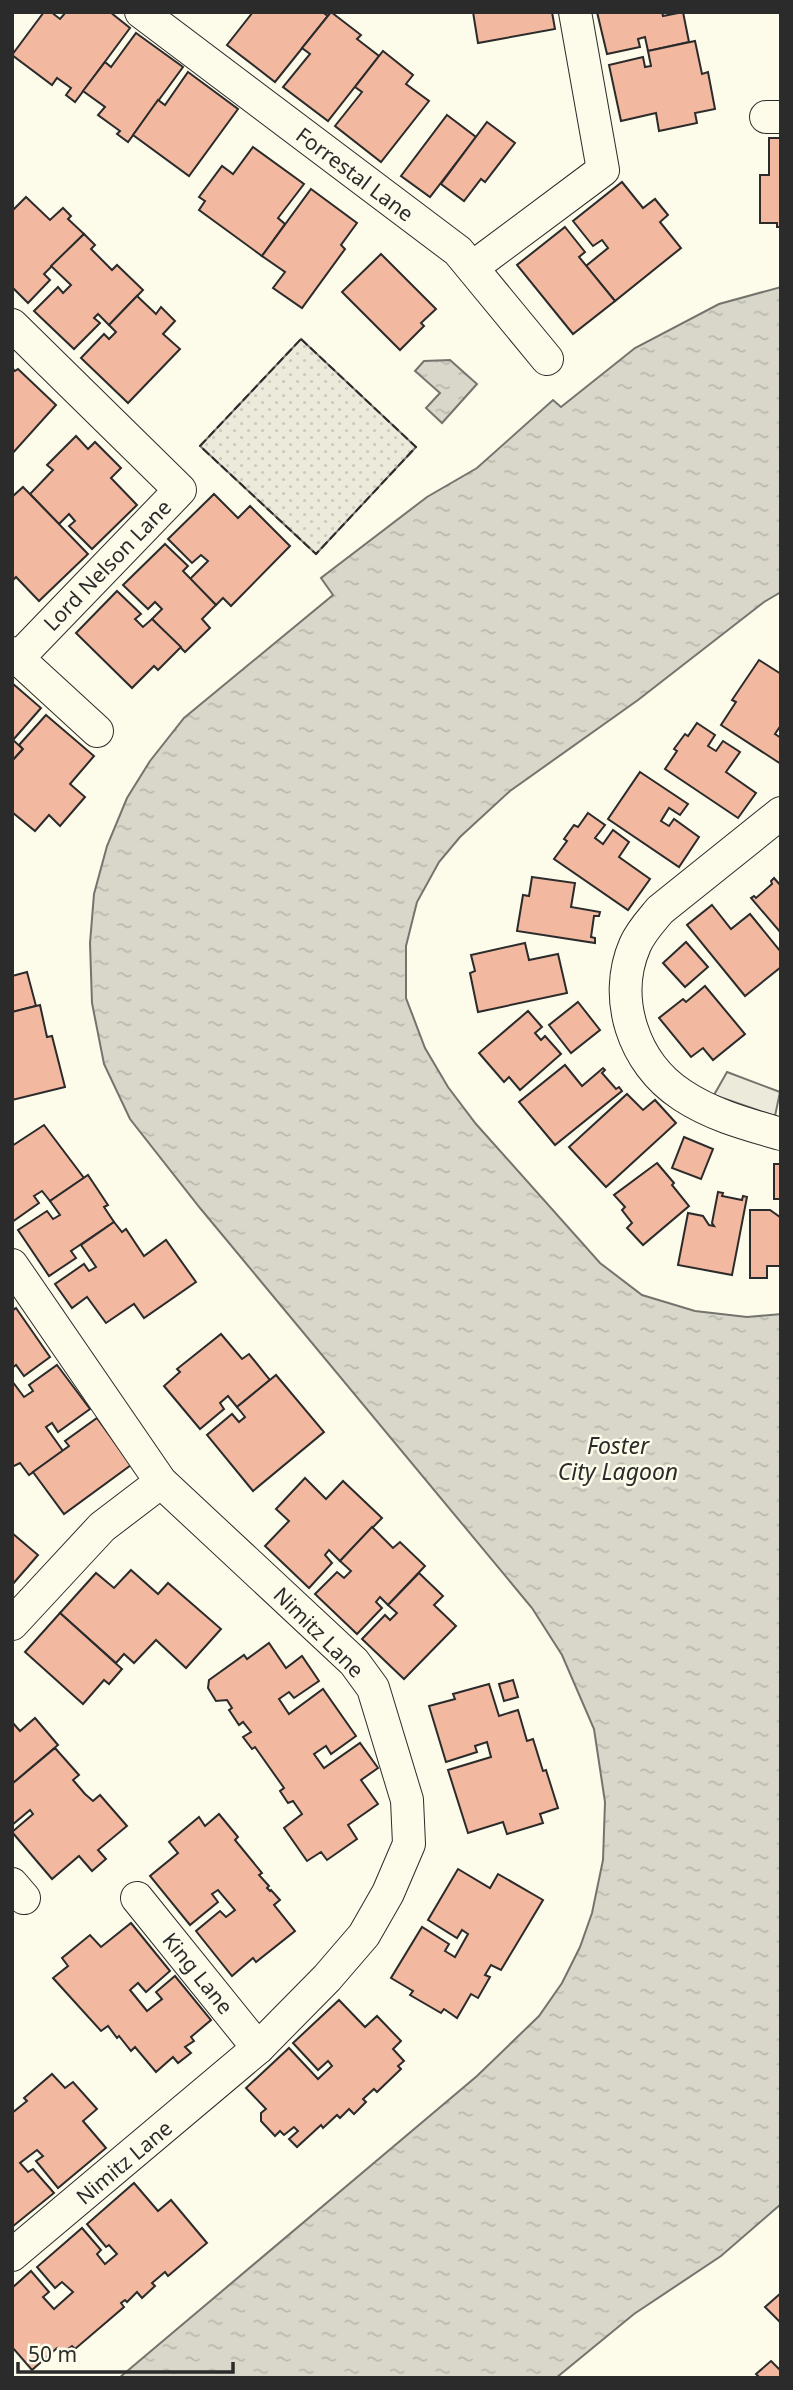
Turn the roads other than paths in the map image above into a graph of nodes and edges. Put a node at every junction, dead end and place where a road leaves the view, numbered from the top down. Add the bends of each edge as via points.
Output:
1 (141, 12) edge
2 (575, 12) edge
3 (472, 267) junction
4 (12, 325) edge
5 (547, 359) dead end
6 (15, 656) edge
7 (97, 731) dead end
8 (781, 813) edge
9 (781, 1134) edge
10 (12, 1265) edge
11 (161, 1482) junction
12 (12, 1624) edge
13 (137, 1898) dead end
14 (258, 2048) junction
15 (12, 2255) edge

1 - 3 street, Forrestal Lane via 458,251
2 - 3 street via 603,170
3 - 5 street, Forrestal Lane
4 - 6 street, Lord Nelson Lane via 180,489
6 - 7 street
8 - 9 street via 660,910 636,943 625,985 629,1022 645,1061 671,1086 727,1119
10 - 11 street, Nimitz Lane
11 - 12 street via 102,1527
11 - 14 street, Nimitz Lane via 354,1662 373,1688 407,1800 409,1844 364,1935
13 - 14 street, King Lane
14 - 15 street, Nimitz Lane

